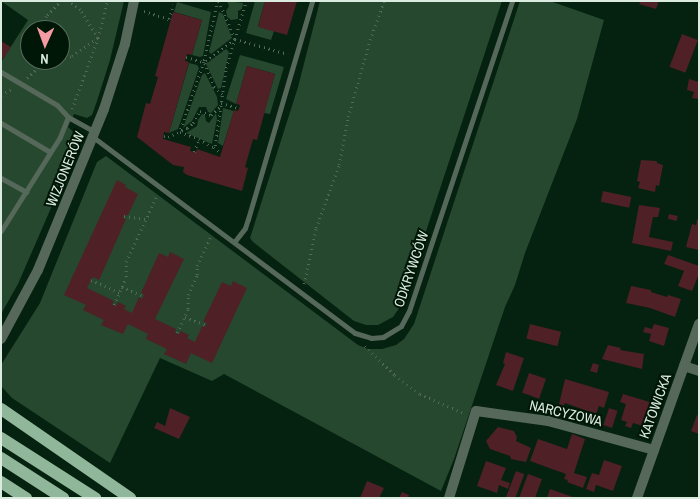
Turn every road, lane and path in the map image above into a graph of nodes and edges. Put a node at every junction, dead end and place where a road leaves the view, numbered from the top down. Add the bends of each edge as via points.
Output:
1 (61, 1) edge
2 (67, 1) edge
3 (134, 1) edge
4 (219, 1) edge
5 (246, 1) edge
6 (312, 1) edge
7 (384, 1) edge
8 (512, 1) edge
9 (109, 2) edge
10 (173, 5) dead end
11 (144, 11) dead end
12 (44, 20) edge
13 (98, 38) junction
14 (235, 39) junction
15 (70, 56) edge
16 (186, 57) dead end
17 (297, 57) junction
18 (204, 62) junction
19 (35, 70) edge
20 (1, 72) edge
21 (21, 84) junction
22 (222, 94) junction
23 (220, 105) junction
24 (239, 108) dead end
25 (68, 117) junction
26 (1, 123) edge
27 (180, 132) junction
28 (94, 134) junction
29 (164, 136) dead end
30 (199, 139) junction
31 (214, 147) junction
32 (50, 152) junction
33 (194, 152) dead end
34 (221, 154) dead end
35 (1, 178) edge
36 (158, 191) dead end
37 (26, 192) junction
38 (124, 216) dead end
39 (146, 219) junction
40 (2, 230) edge
41 (213, 233) dead end
42 (235, 242) junction
43 (91, 280) dead end
44 (304, 285) dead end
45 (122, 287) junction
46 (120, 293) junction
47 (143, 296) dead end
48 (114, 305) dead end
49 (185, 316) junction
50 (699, 324) edge
51 (206, 325) dead end
52 (177, 334) dead end
53 (1, 339) edge
54 (365, 346) dead end
55 (684, 366) junction
56 (699, 371) edge
57 (1, 408) edge
58 (474, 416) junction
59 (1, 438) edge
60 (654, 450) junction
61 (1, 458) edge
62 (1, 482) edge
63 (26, 498) edge
64 (63, 498) edge
65 (95, 498) edge
66 (130, 498) edge
67 (449, 498) edge
68 (637, 498) edge

1 - 12 path
2 - 13 path via 80,10
3 - 28 street, WIZJONERÓW via 117,71
4 - 14 path
4 - 18 path
5 - 14 path
6 - 17 lane
7 - 44 path via 352,103 339,165 316,228
8 - 42 lane, ODKRYWCÓW via 413,301 401,326 379,338 364,337
9 - 13 path
10 - 11 path via 170,19
13 - 15 path
13 - 25 path
14 - 17 path
14 - 18 path
14 - 22 path
16 - 18 path
17 - 42 lane via 245,228
18 - 22 path via 214,87
18 - 27 path
19 - 21 path
20 - 21 lane, ODKRYWCÓW
21 - 25 lane, ODKRYWCÓW via 57,105
22 - 23 path
23 - 24 path
23 - 27 path via 211,115 200,111 193,123
23 - 31 path
25 - 28 lane, ODKRYWCÓW
25 - 32 lane
26 - 32 lane
27 - 29 path
27 - 30 path
28 - 42 lane, ODKRYWCÓW
28 - 53 street, WIZJONERÓW via 38,270
30 - 31 path
30 - 33 path
31 - 34 path
32 - 37 lane
35 - 37 lane
36 - 39 path
37 - 40 lane
38 - 39 path
39 - 45 path via 126,262
41 - 49 path via 197,266
43 - 46 path
45 - 46 path
45 - 47 path
46 - 48 path
49 - 51 path
49 - 52 path
50 - 55 street, KATOWICKA
54 - 58 path via 395,376 420,394
55 - 56 street
55 - 60 street, KATOWICKA
57 - 66 main road
58 - 60 street, NARCYZOWA via 476,411 548,421
58 - 67 street
59 - 65 main road
60 - 68 street, KATOWICKA
61 - 64 main road
62 - 63 main road

